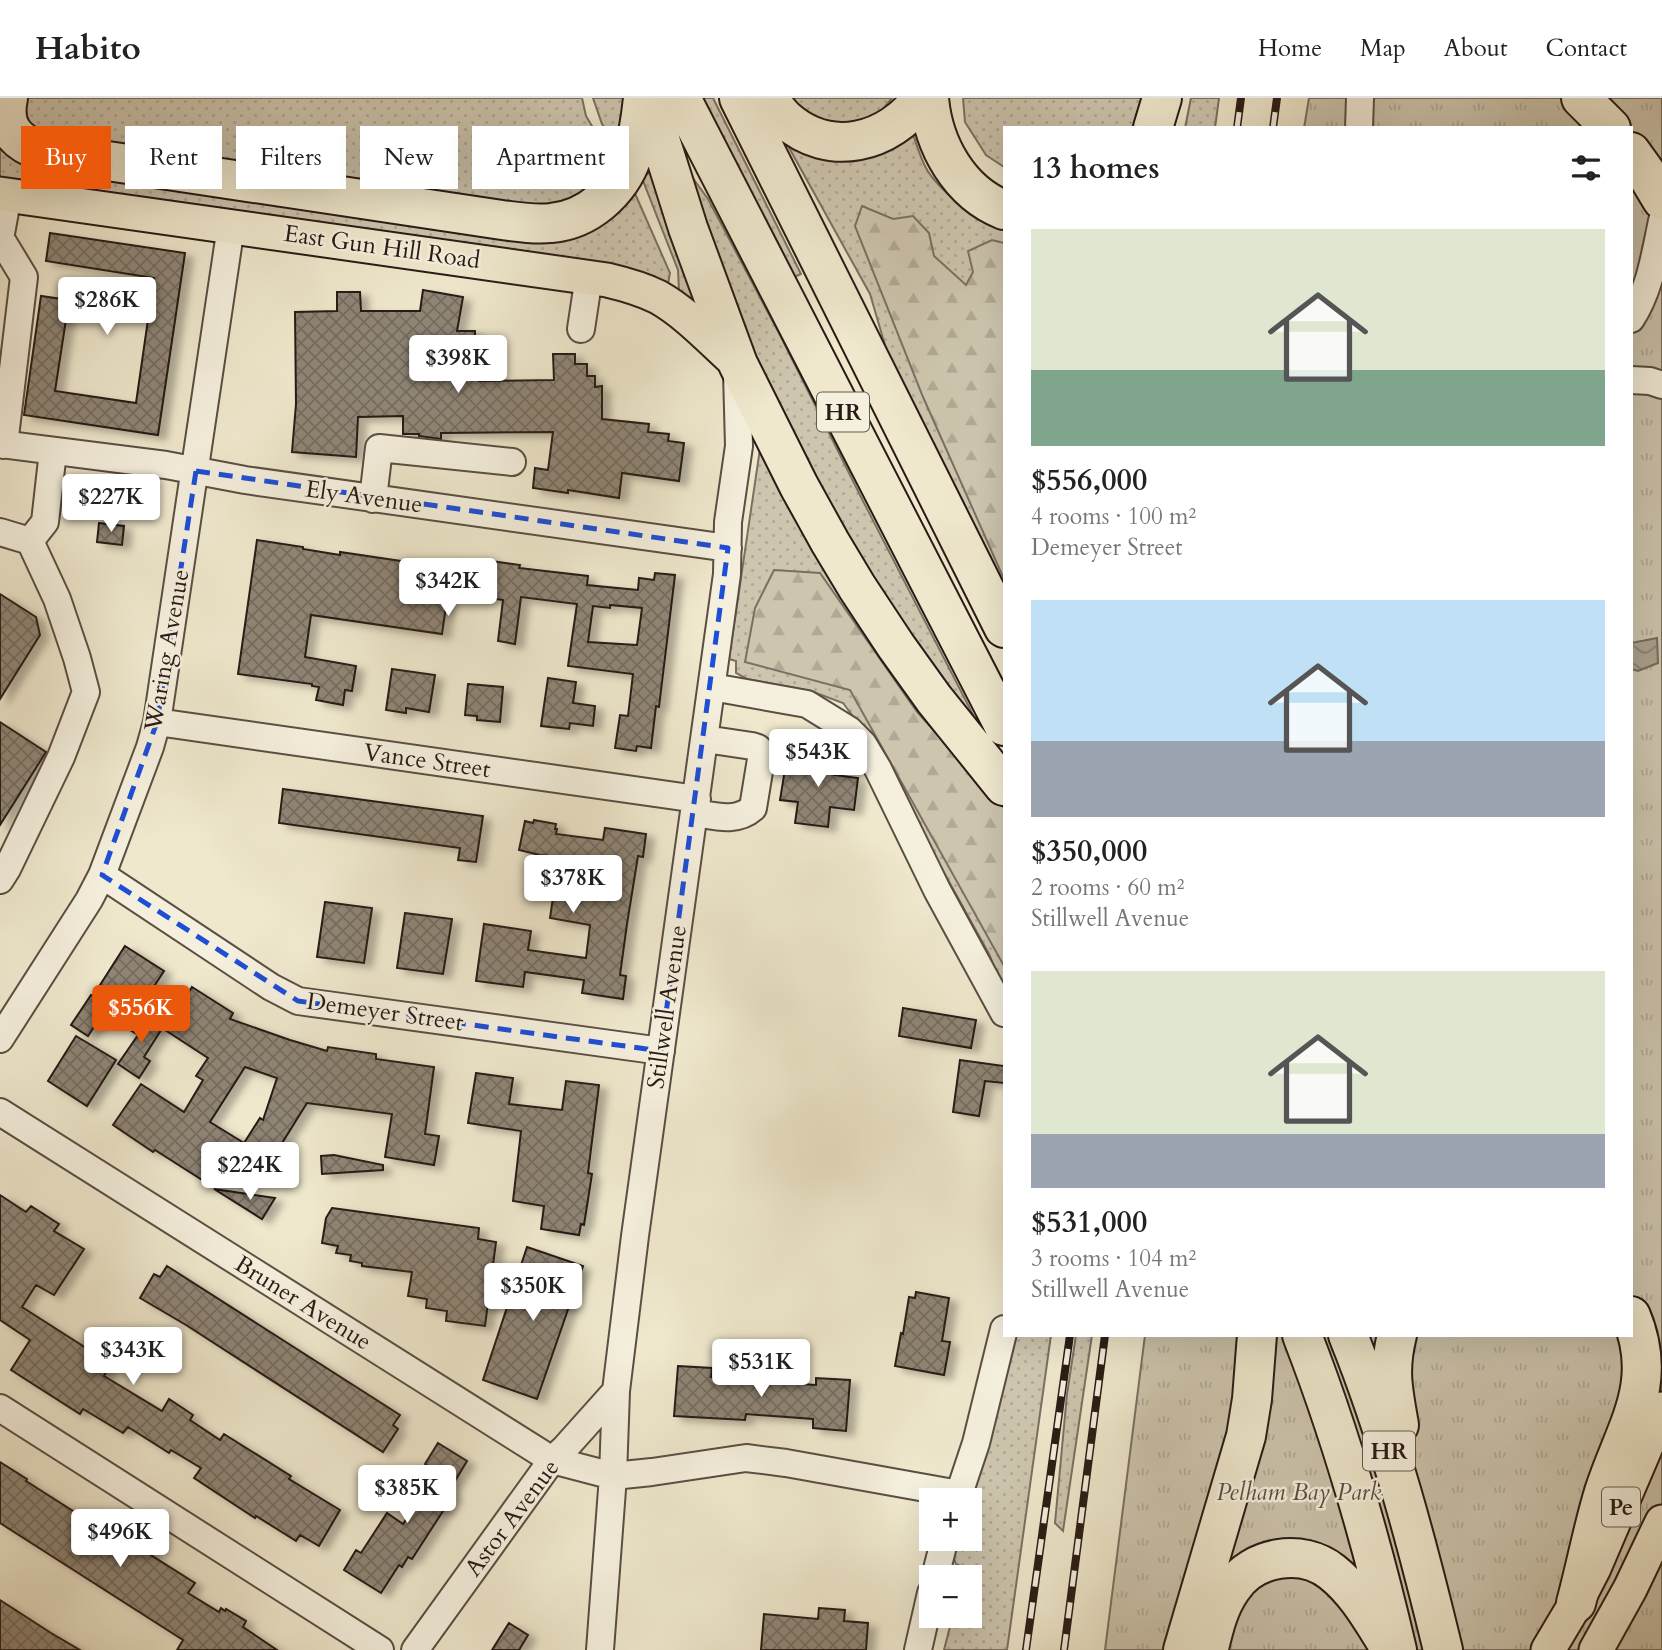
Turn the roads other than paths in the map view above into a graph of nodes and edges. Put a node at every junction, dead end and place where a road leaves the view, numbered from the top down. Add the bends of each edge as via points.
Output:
1 (8, 98) edge
2 (645, 98) edge
3 (681, 98) edge
4 (738, 98) edge
5 (768, 98) edge
6 (922, 98) edge
7 (929, 98) edge
8 (949, 98) edge
9 (1161, 98) edge
10 (1183, 98) edge
11 (1360, 98) edge
12 (1581, 98) edge
13 (1154, 126) edge
14 (1177, 126) edge
15 (1359, 126) edge
16 (1609, 126) edge
17 (1633, 155) edge
18 (1003, 186) edge
19 (4, 194) edge
20 (1662, 200) edge
21 (1003, 209) edge
22 (1662, 221) edge
23 (231, 226) junction
24 (1, 239) edge
25 (589, 276) junction
26 (1633, 314) edge
27 (581, 329) dead end
28 (738, 364) junction
29 (1633, 380) edge
30 (1662, 385) edge
31 (2, 444) edge
32 (53, 451) junction
33 (512, 462) dead end
34 (196, 471) junction
35 (373, 499) junction
36 (0, 532) edge
37 (30, 541) junction
38 (728, 548) junction
39 (1003, 626) edge
40 (712, 687) junction
41 (157, 722) junction
42 (1003, 724) edge
43 (705, 739) junction
44 (1003, 785) edge
45 (696, 806) junction
46 (102, 875) junction
47 (0, 880) edge
48 (1003, 1011) edge
49 (0, 1040) edge
50 (661, 1051) junction
51 (0, 1112) edge
52 (1633, 1322) edge
53 (1003, 1333) edge
54 (1257, 1337) edge
55 (1303, 1337) edge
56 (1349, 1337) edge
57 (1397, 1337) edge
58 (616, 1391) junction
59 (0, 1408) edge
60 (1662, 1409) edge
61 (552, 1460) junction
62 (613, 1476) junction
63 (961, 1488) edge
64 (919, 1489) edge
65 (1662, 1522) edge
66 (1423, 1569) junction
67 (1576, 1603) junction
68 (923, 1628) edge
69 (380, 1650) edge
70 (415, 1650) edge
71 (600, 1650) edge
72 (918, 1650) edge
73 (1183, 1650) edge
74 (1208, 1650) edge
75 (1392, 1650) edge
76 (1397, 1650) edge
77 (1443, 1650) edge
78 (1548, 1650) edge
79 (1595, 1650) edge

1 - 2 highway via 10,128 22,143 41,151 537,223 558,222 585,212 618,183 635,148
2 - 28 highway
3 - 42 highway, HR
4 - 39 highway, HR
5 - 6 highway via 785,119 802,130 845,141 890,129
7 - 21 highway via 934,130 954,170 977,194
8 - 18 highway via 951,117 967,155
9 - 13 highway
10 - 14 highway
11 - 15 street
12 - 16 highway
17 - 20 highway
19 - 23 main road, East Gun Hill Road
19 - 24 street
22 - 26 street via 1649,278
23 - 25 main road, East Gun Hill Road
23 - 34 street, Waring Avenue
24 - 31 street via 24,277
25 - 27 street
25 - 28 main road, East Gun Hill Road via 657,296
28 - 38 street, Stillwell Avenue via 738,446
28 - 44 highway via 799,486 857,587 916,675
29 - 30 street
31 - 32 street, Ely Avenue
32 - 34 street, Ely Avenue
32 - 37 street via 45,522
33 - 35 street via 379,448
34 - 35 street, Ely Avenue
34 - 41 street, Waring Avenue
35 - 38 street, Ely Avenue
36 - 37 street
37 - 47 street via 57,598 86,692 61,757
38 - 40 street, Stillwell Avenue
40 - 43 street, Stillwell Avenue
40 - 48 street via 807,704 863,744
41 - 45 street, Vance Street
41 - 46 street, Waring Avenue
43 - 45 street, Stillwell Avenue
43 - 45 street, Vance Street via 752,746 762,753 753,808 747,813 725,818
45 - 50 street, Stillwell Avenue
46 - 49 street, Waring Avenue
46 - 50 street, Demeyer Street via 298,1001
50 - 58 street, Stillwell Avenue
51 - 61 street, Bruner Avenue
52 - 67 highway via 1641,1344 1639,1395 1605,1491
53 - 63 street
54 - 73 highway via 1246,1436
55 - 76 highway, HR via 1358,1498
56 - 66 highway, HR via 1393,1462
57 - 66 highway via 1391,1377
58 - 61 street, Astor Avenue
58 - 62 street, Stillwell Avenue
59 - 69 street
60 - 67 main road, Pe
61 - 62 street, Bruner Avenue
61 - 70 street, Astor Avenue
62 - 64 street via 746,1458
62 - 71 street, Stillwell Avenue
65 - 79 main road, Pe
66 - 77 highway, HR
67 - 78 main road, Pe
68 - 72 street
74 - 75 highway via 1222,1605 1238,1579 1261,1564 1288,1558 1316,1562 1339,1577

